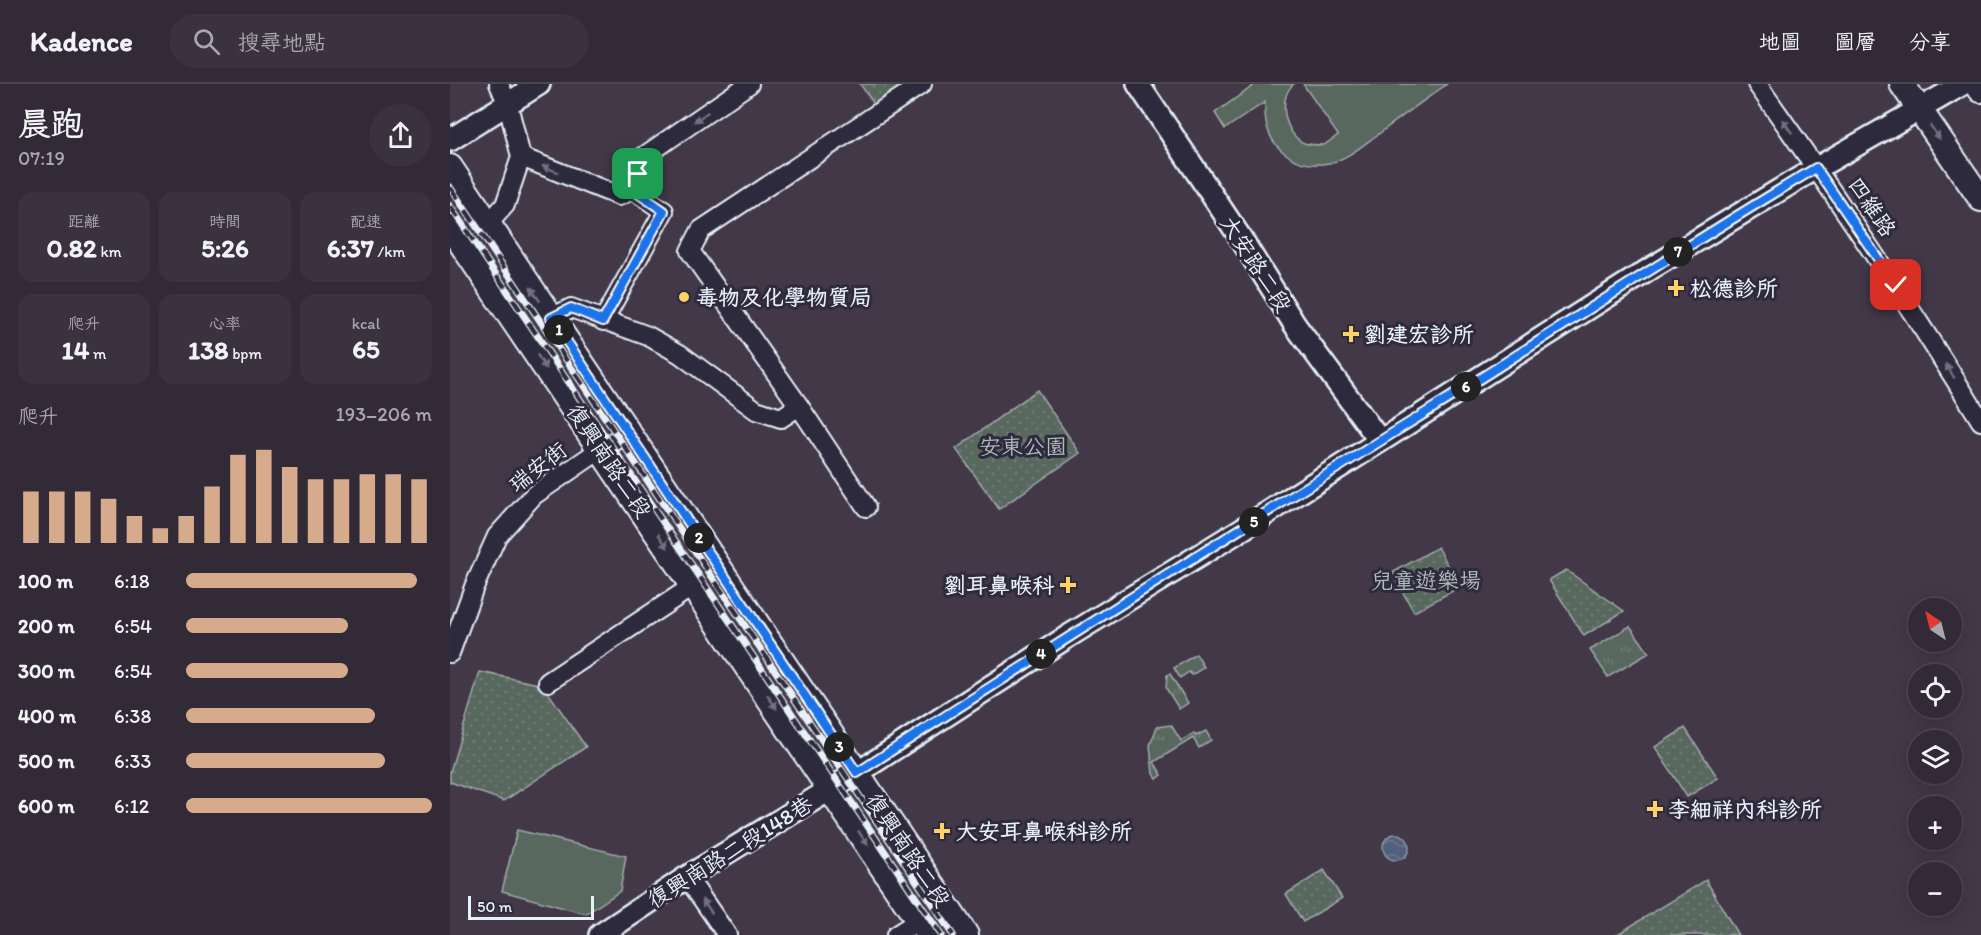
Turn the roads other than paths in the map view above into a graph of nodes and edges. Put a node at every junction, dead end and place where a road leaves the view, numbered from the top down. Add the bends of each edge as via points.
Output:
1 (499, 84) edge
2 (539, 84) edge
3 (749, 84) edge
4 (922, 84) edge
5 (1138, 84) edge
6 (1757, 84) edge
7 (1902, 84) edge
8 (1963, 84) edge
9 (1977, 84) edge
10 (1981, 90) edge
11 (507, 105) junction
12 (1920, 110) junction
13 (450, 140) edge
14 (521, 157) junction
15 (450, 167) edge
16 (1816, 168) junction
17 (633, 190) junction
18 (1981, 199) edge
19 (488, 224) junction
20 (450, 227) edge
21 (551, 318) junction
22 (603, 321) junction
23 (799, 406) junction
24 (1981, 421) edge
25 (629, 433) junction
26 (1380, 441) junction
27 (601, 449) junction
28 (866, 507) dead end
29 (693, 586) junction
30 (450, 653) edge
31 (548, 682) dead end
32 (857, 773) junction
33 (831, 789) junction
34 (687, 877) junction
35 (923, 928) edge
36 (600, 935) edge
37 (727, 935) edge
38 (896, 935) edge
39 (966, 935) edge

1 - 11 street
2 - 11 street
3 -> 17 street via 640,159
4 - 23 street via 701,231 690,251
5 - 26 street, 大安路二段 via 1295,325
16 -> 6 street, 四維路
7 - 12 main road
8 - 12 street, 復興南路二段148巷
9 - 10 main road
11 - 13 street
11 - 14 street
12 - 16 street, 復興南路二段148巷
12 -> 18 main road
17 -> 14 street via 619,196
14 - 19 street via 504,205
15 - 19 main road, 復興南路二段
24 -> 16 street, 四維路
16 - 26 street, 復興南路二段148巷
17 - 22 street via 664,211
21 -> 19 main road, 復興南路二段
20 -> 27 main road, 復興南路二段
21 - 22 street via 571,308
21 - 25 main road, 復興南路二段
22 - 23 street via 648,336 680,354 756,411 781,418
23 - 28 street
25 - 27 street, 瑞安街
25 - 32 main road, 復興南路二段
26 - 32 street, 復興南路二段148巷
27 -> 29 main road, 復興南路二段
27 - 30 street, 瑞安街 via 534,495 497,536
29 - 31 street
29 -> 33 main road, 復興南路二段
32 - 33 street, 復興南路二段148巷
32 - 39 main road, 復興南路二段
33 - 34 street, 復興南路二段148巷
33 -> 35 main road, 復興南路二段
34 - 36 street, 復興南路二段148巷
37 -> 34 street
35 - 38 street

